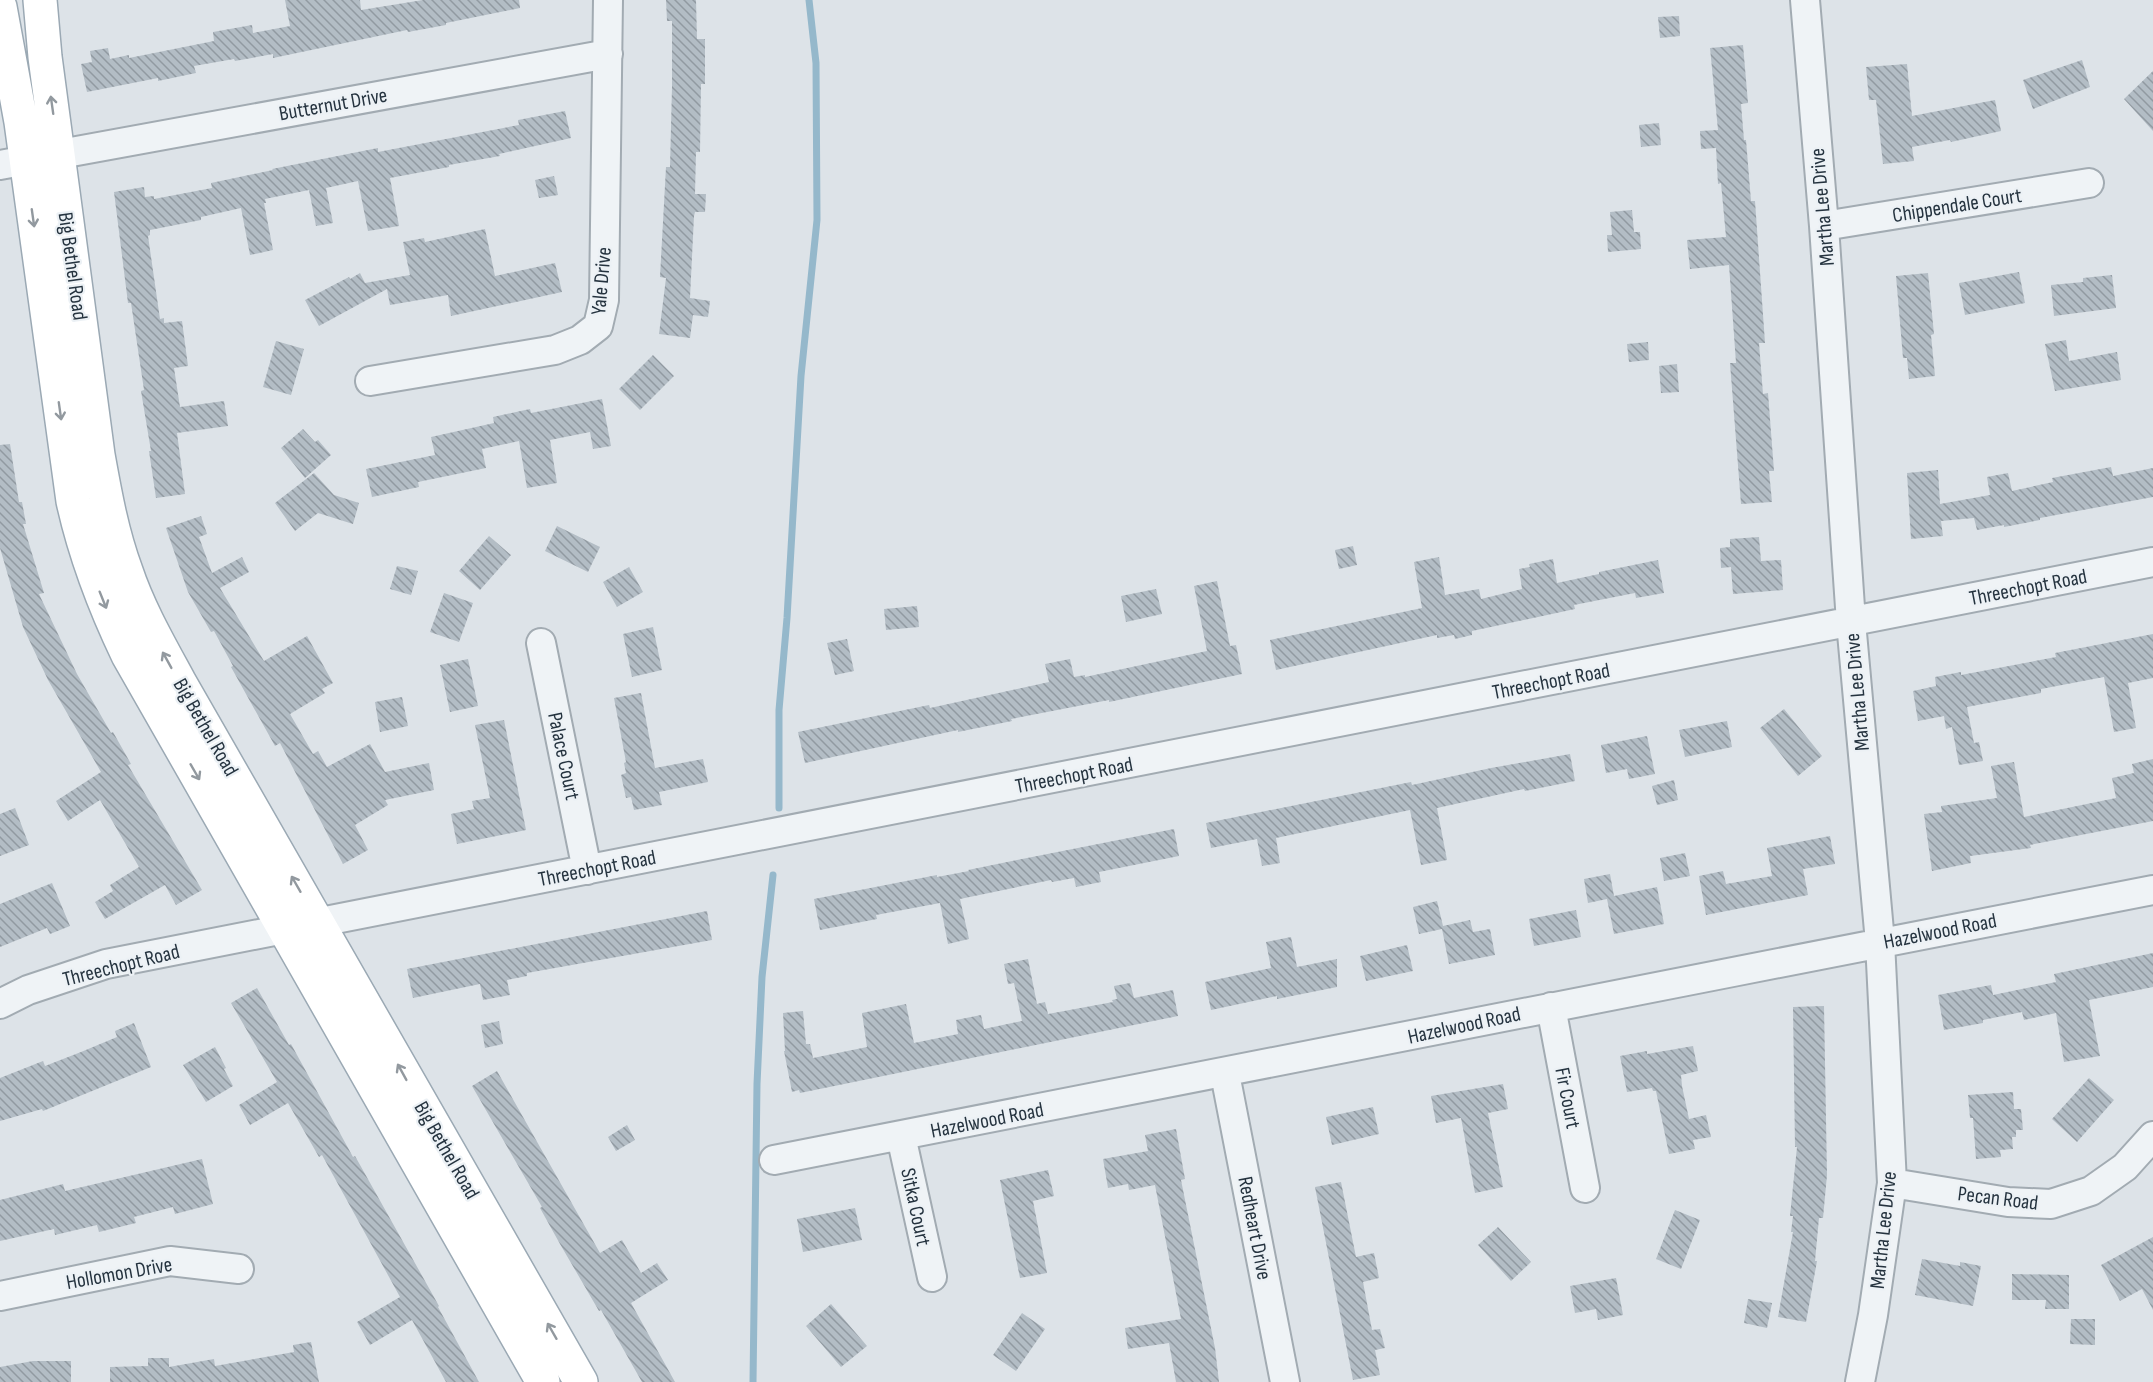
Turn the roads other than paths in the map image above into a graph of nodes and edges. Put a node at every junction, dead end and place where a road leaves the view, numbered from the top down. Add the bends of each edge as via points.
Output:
1 (39, 0) edge
2 (608, 0) edge
3 (1805, 0) edge
4 (0, 7) edge
5 (608, 54) junction
6 (58, 153) junction
7 (8, 158) edge
8 (2089, 183) dead end
9 (1824, 226) junction
10 (370, 381) dead end
11 (2153, 562) edge
12 (1851, 622) junction
13 (541, 643) dead end
14 (588, 870) junction
15 (2153, 890) edge
16 (318, 923) junction
17 (283, 930) junction
18 (1880, 942) junction
19 (0, 1004) edge
20 (1551, 1007) junction
21 (1225, 1074) junction
22 (901, 1136) junction
23 (2153, 1136) edge
24 (774, 1160) dead end
25 (1892, 1183) junction
26 (1585, 1188) dead end
27 (239, 1269) dead end
28 (932, 1277) dead end
29 (0, 1296) edge
30 (543, 1382) edge
31 (581, 1382) edge
32 (1285, 1382) edge
33 (1860, 1382) edge

6 -> 1 main road, Big Bethel Road
2 - 5 street, Yale Drive
3 - 9 street, Martha Lee Drive
4 - 7 main road, Big Bethel Road via 13,82
5 - 6 street, Butternut Drive
5 - 10 street, Yale Drive via 604,300 598,326 580,340 555,350
6 - 7 street
16 -> 6 main road, Big Bethel Road via 159,644 126,572 100,466
7 -> 17 main road, Big Bethel Road via 89,562 128,655
8 - 9 street, Chippendale Court
9 - 12 street, Martha Lee Drive
11 - 12 street, Threechopt Road
12 - 14 street, Threechopt Road
12 - 18 street, Martha Lee Drive
13 - 14 street, Palace Court
14 - 16 street, Threechopt Road
15 - 18 street, Hazelwood Road
16 - 17 street, Threechopt Road
31 -> 16 main road, Big Bethel Road
17 - 19 street, Threechopt Road via 106,964 28,990
17 - 30 main road, Big Bethel Road
18 - 20 street, Hazelwood Road
18 - 25 street, Martha Lee Drive
20 - 21 street, Hazelwood Road
20 - 26 street, Fir Court
21 - 22 street, Hazelwood Road
21 - 32 street, Redheart Drive
22 - 24 street, Hazelwood Road
22 - 28 street, Sitka Court
23 - 25 street, Pecan Road via 2125,1167 2091,1191 2051,1204 2008,1202
25 - 33 street, Martha Lee Drive
27 - 29 street, Hollomon Drive via 170,1261

